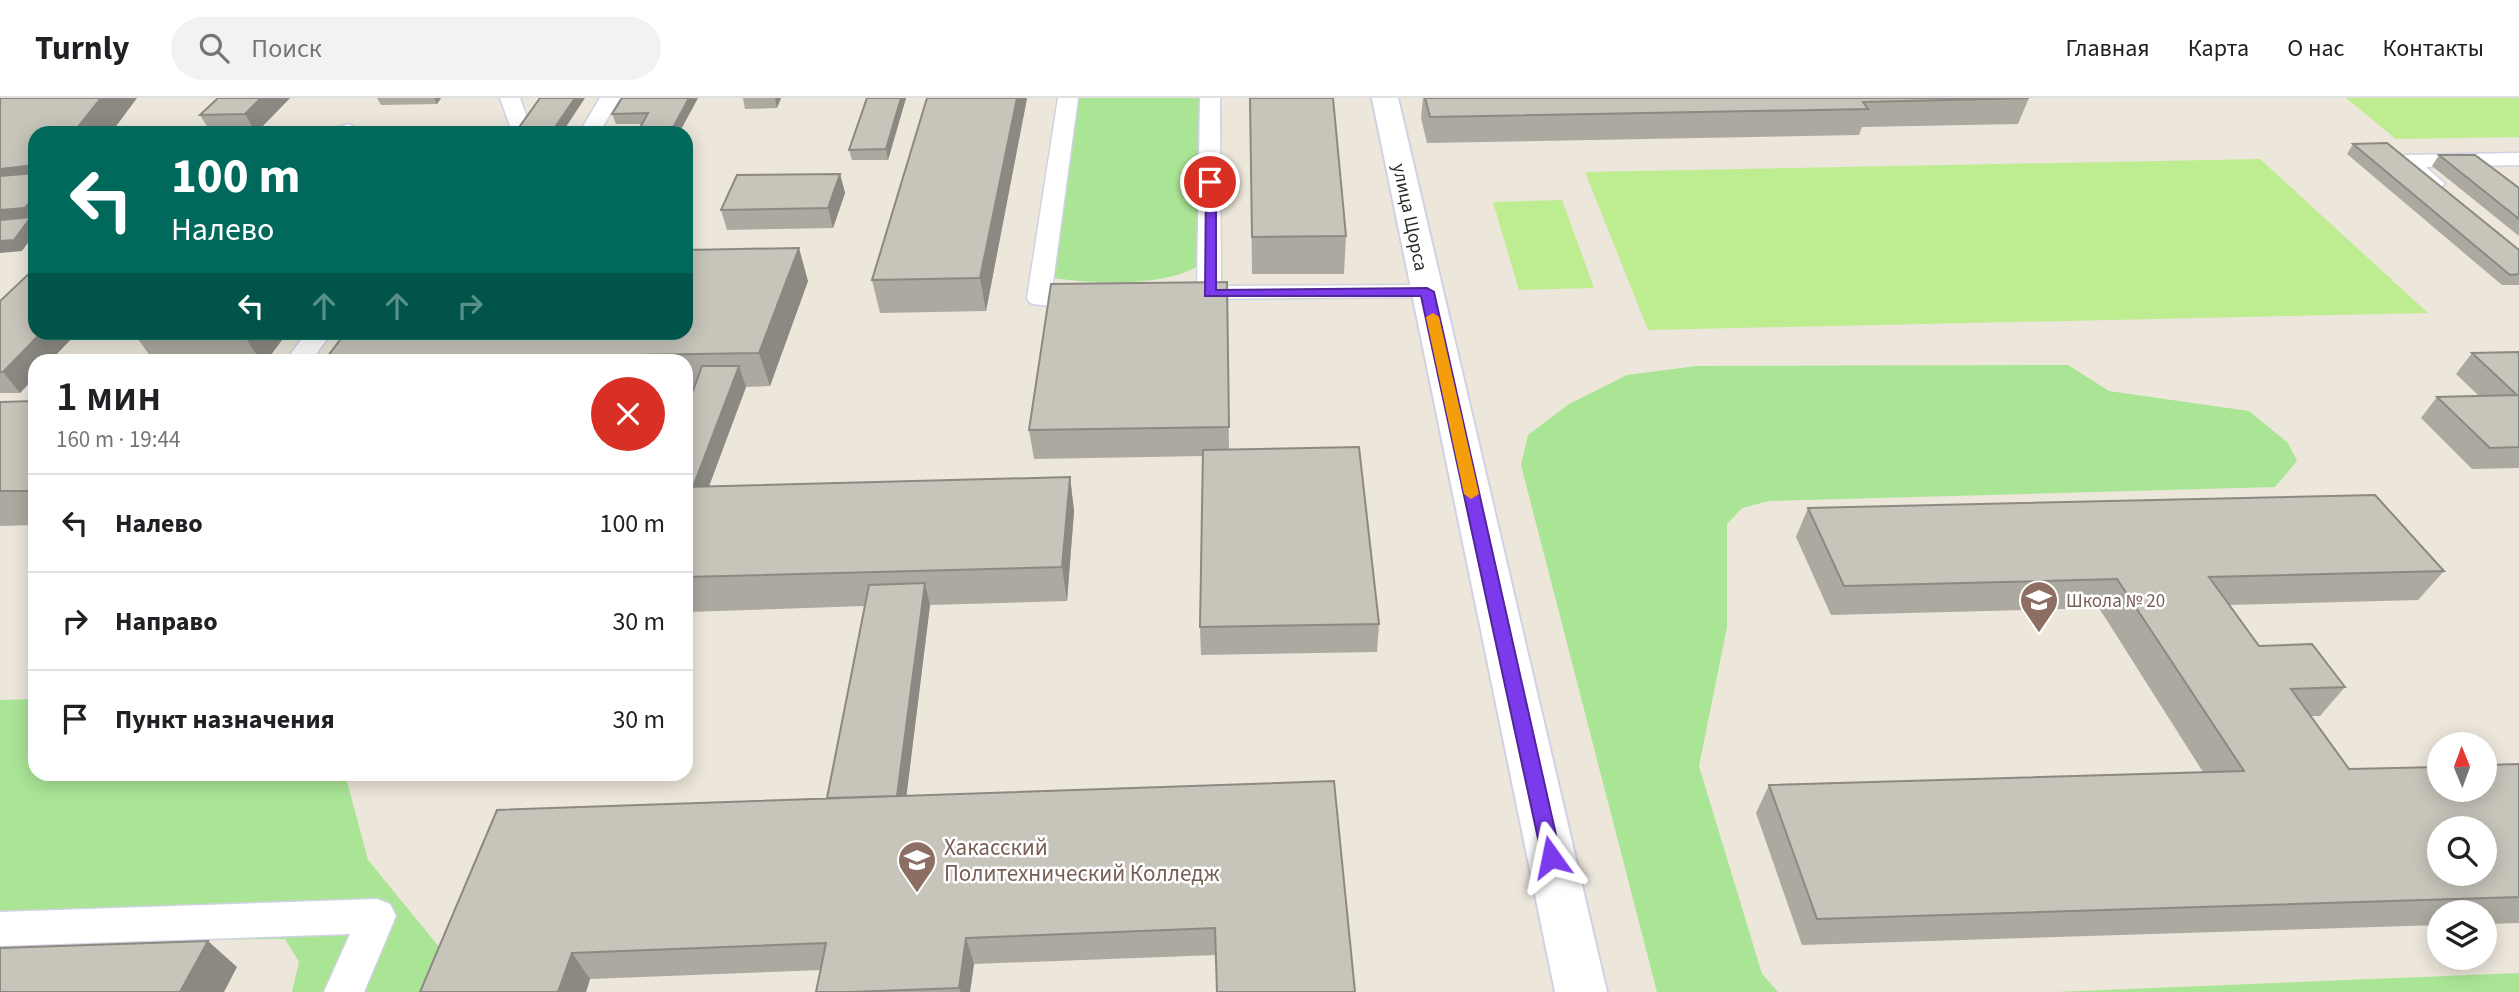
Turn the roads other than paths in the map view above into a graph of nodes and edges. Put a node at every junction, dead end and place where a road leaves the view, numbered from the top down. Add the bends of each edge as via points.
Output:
1 (510, 98) edge
2 (610, 98) edge
3 (1069, 98) edge
4 (1210, 98) edge
5 (1385, 98) edge
6 (520, 126) edge
7 (593, 126) edge
8 (2519, 159) edge
9 (2447, 194) edge
10 (1427, 292) junction
11 (1209, 294) junction
12 (1157, 295) edge
13 (1118, 296) edge
14 (0, 929) edge
15 (344, 992) edge
16 (1581, 992) edge

1 - 6 lane
2 - 7 lane
3 - 13 lane via 1039,298
4 - 11 lane
5 - 10 street, улица Щорса
8 - 9 lane via 2405,161
10 - 11 lane
10 - 16 street, улица Щорса
11 - 12 lane
14 - 15 lane via 377,916

